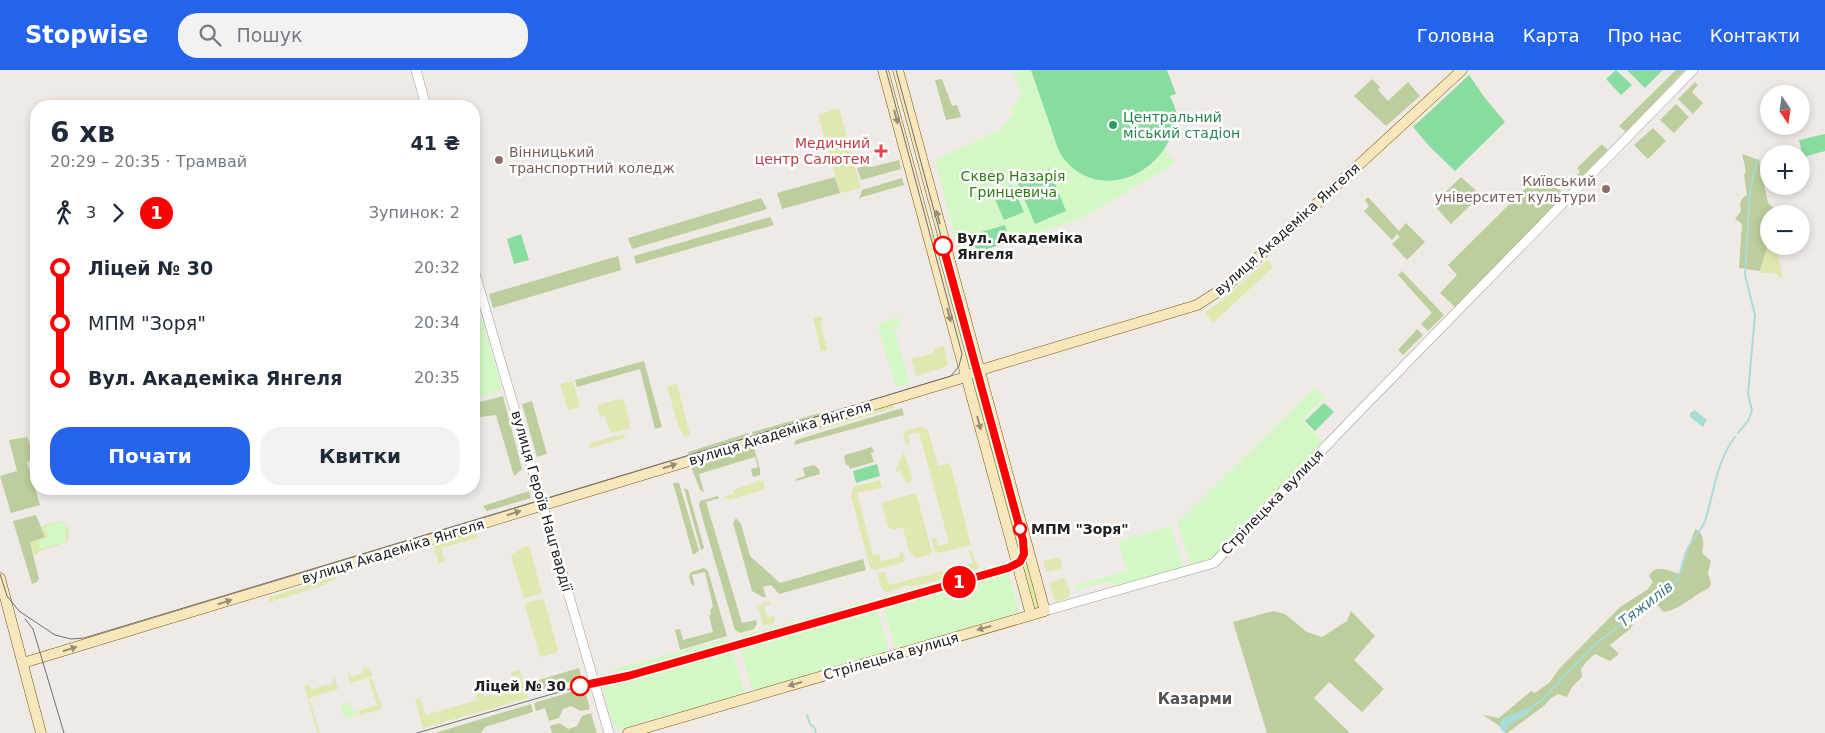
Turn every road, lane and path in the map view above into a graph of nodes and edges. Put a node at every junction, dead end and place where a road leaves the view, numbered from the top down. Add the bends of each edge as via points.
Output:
1 (416, 70) edge
2 (883, 70) edge
3 (898, 70) edge
4 (1462, 70) edge
5 (1694, 70) edge
6 (424, 100) edge
7 (480, 290) edge
8 (979, 370) junction
9 (966, 376) junction
10 (543, 505) junction
11 (0, 578) edge
12 (1045, 611) junction
13 (1031, 615) junction
14 (23, 663) junction
15 (41, 733) edge
16 (609, 733) edge
17 (628, 733) edge

1 - 6 street
2 -> 9 main road
8 -> 3 main road
4 - 8 main road, вулиця Академіка Янгеля via 1227,286 1207,300 1181,311
5 - 12 street, Стрілецька вулиця via 1214,563
7 - 10 street, вулиця Героїв Нацгвардії
8 - 9 main road, вулиця Академіка Янгеля
8 - 12 main road
10 -> 9 main road, вулиця Академіка Янгеля
9 -> 13 main road
14 -> 10 main road, вулиця Академіка Янгеля
10 - 16 street, вулиця Героїв Нацгвардії
11 - 14 main road
12 - 13 main road, Стрілецька вулиця
13 -> 17 main road, Стрілецька вулиця
14 - 15 main road

